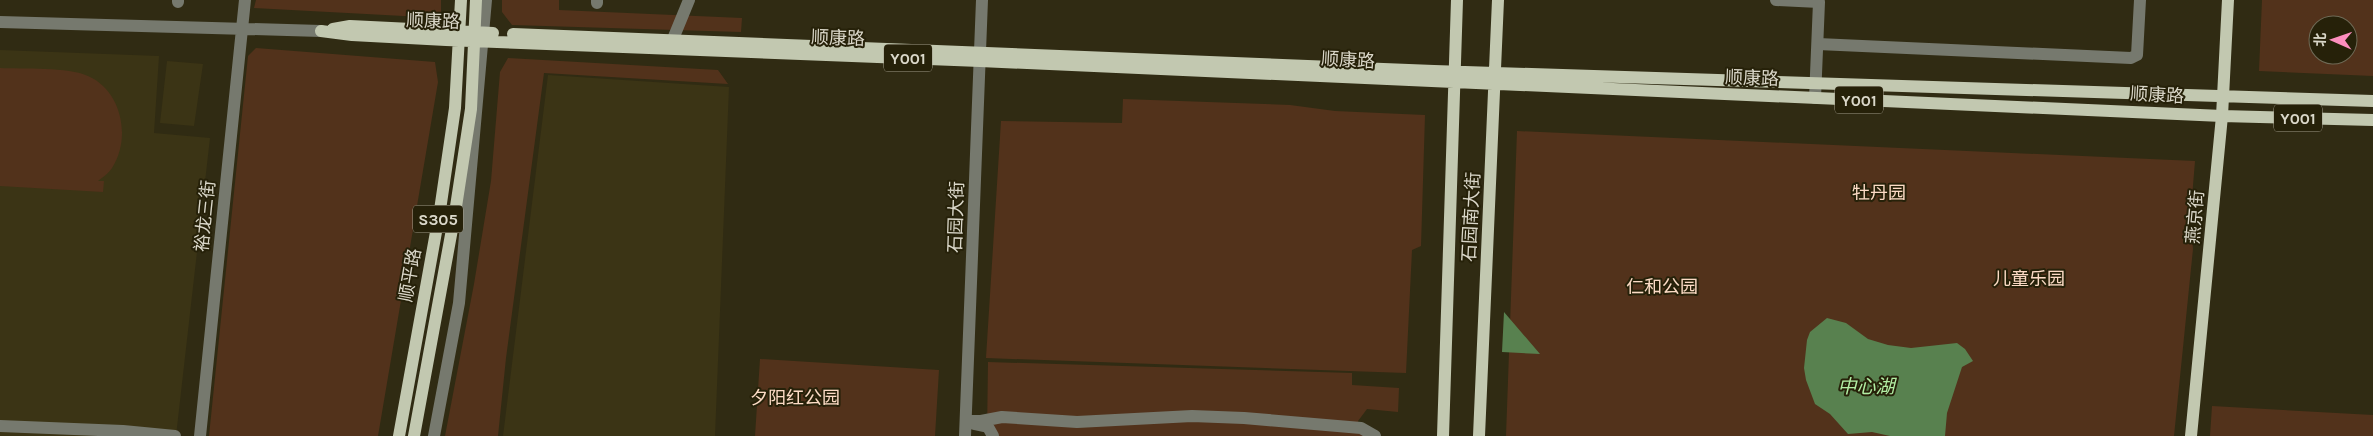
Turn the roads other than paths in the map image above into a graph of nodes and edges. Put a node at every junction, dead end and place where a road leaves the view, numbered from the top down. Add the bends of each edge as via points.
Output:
1 (245, 0) edge
2 (461, 0) edge
3 (476, 0) edge
4 (486, 0) edge
5 (689, 0) edge
6 (982, 0) edge
7 (1457, 0) edge
8 (1498, 0) edge
9 (1776, 0) edge
10 (2140, 0) edge
11 (2228, 0) edge
12 (0, 22) edge
13 (241, 28) junction
14 (321, 31) joint
15 (460, 35) junction
16 (479, 36) junction
17 (673, 39) junction
18 (1818, 44) junction
19 (980, 56) junction
20 (1496, 71) junction
21 (1454, 76) junction
22 (1815, 83) junction
23 (1495, 85) junction
24 (2223, 96) junction
25 (1815, 98) junction
26 (2373, 101) edge
27 (2222, 116) junction
28 (2373, 120) edge
29 (996, 417) junction
30 (0, 426) edge
31 (966, 427) edge
32 (175, 436) edge
33 (200, 436) edge
34 (399, 436) edge
35 (414, 436) edge
36 (434, 436) edge
37 (993, 436) edge
38 (1375, 436) edge
39 (1443, 436) edge
40 (1479, 436) edge
41 (2191, 436) edge

1 - 13 street, 裕龙三街
2 - 15 main road, 顺平路 / S305
3 - 16 main road, 顺平路 / S305
4 - 16 street
5 - 17 street
6 - 19 street, 石园大街
7 - 21 main road, 石园南大街
8 - 20 main road, 石园南大街
9 - 18 street via 1819,2
10 - 18 street via 2137,55 2131,58
11 - 24 main road, 燕京街
12 - 13 street, 顺康路 / Y001
13 - 14 street, 顺康路 / Y001
13 - 33 street, 裕龙三街
14 - 15 main road, 顺康路 / Y001 via 352,36
15 - 16 main road, 顺康路 / Y001
15 - 34 main road, 顺平路 / S305 via 455,108 441,202
16 - 17 main road, 顺康路
16 - 19 main road, 顺康路 / Y001
16 - 35 main road, 顺平路 / S305 via 471,109
16 - 36 street via 459,303
17 - 19 main road, 顺康路
18 - 22 street
19 - 21 main road, 顺康路 / Y001
19 - 31 street, 石园大街
20 - 21 main road, 顺康路
20 - 22 main road, 顺康路
20 - 23 main road, 石园南大街
21 - 23 main road, 顺康路 / Y001
21 - 39 main road, 石园南大街
22 - 24 main road, 顺康路
22 - 25 street
23 - 25 main road, 顺康路 / Y001
23 - 40 main road, 石园南大街
24 - 26 main road, 顺康路
24 - 27 main road, 燕京街
25 - 27 main road, 顺康路 / Y001
27 - 28 main road, 顺康路 / Y001
27 - 41 main road, 燕京街
29 - 31 street
29 - 37 street
29 - 38 street via 1077,422 1192,416 1244,418 1361,428
30 - 32 street
31 - 37 street via 988,427

